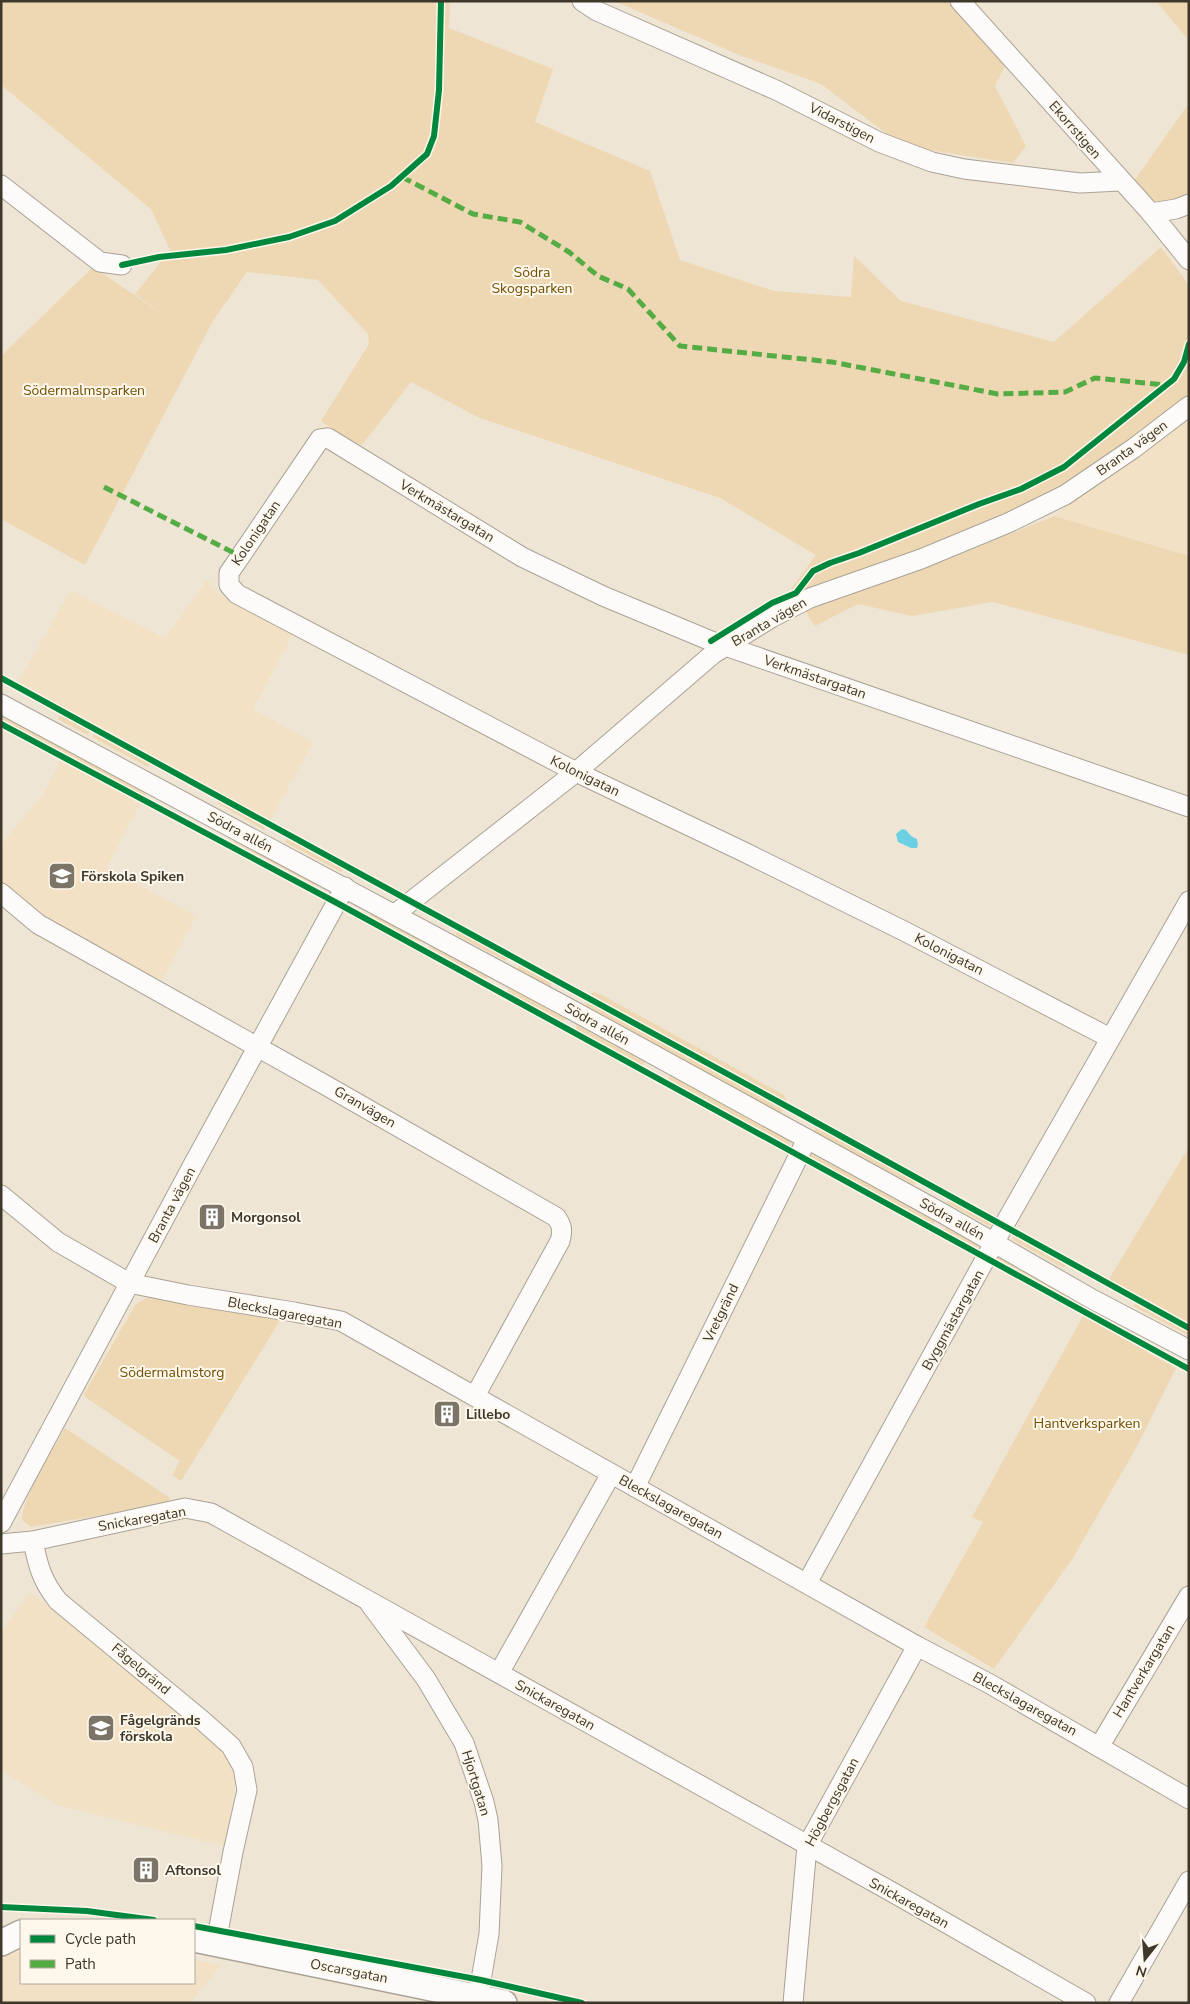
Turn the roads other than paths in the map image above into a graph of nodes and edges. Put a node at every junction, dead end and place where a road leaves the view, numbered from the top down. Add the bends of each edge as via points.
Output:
1 (582, 1) edge
2 (960, 1) edge
3 (1120, 181) junction
4 (1, 185) edge
5 (1189, 204) edge
6 (1150, 213) junction
7 (1189, 260) edge
8 (122, 265) dead end
9 (1189, 406) edge
10 (328, 438) joint
11 (726, 646) junction
12 (1, 704) edge
13 (576, 772) junction
14 (1189, 807) edge
15 (345, 887) junction
16 (1, 893) edge
17 (1189, 901) edge
18 (395, 914) junction
19 (1110, 1038) junction
20 (258, 1046) junction
21 (807, 1139) junction
22 (1, 1195) edge
23 (995, 1243) junction
24 (129, 1283) junction
25 (1189, 1350) edge
26 (475, 1396) junction
27 (611, 1474) junction
28 (635, 1487) junction
29 (1, 1523) edge
30 (32, 1541) junction
31 (1, 1544) edge
32 (806, 1583) junction
33 (1189, 1596) edge
34 (366, 1599) junction
35 (917, 1646) junction
36 (498, 1673) junction
37 (1100, 1746) junction
38 (1189, 1799) edge
39 (807, 1846) junction
40 (1189, 1880) edge
41 (1, 1924) edge
42 (20, 1924) edge
43 (20, 1934) edge
44 (205, 1941) edge
45 (1, 1943) edge
46 (478, 1997) junction
47 (504, 2003) edge
48 (793, 2003) edge
49 (1086, 2003) edge
50 (1119, 2003) edge

1 - 3 street, Vidarstigen via 597,11 778,91 879,142 932,162 1072,182
2 - 3 street, Ekorrstigen
3 - 6 street, Ekorrstigen
4 - 8 street via 100,262
5 - 6 street
6 - 7 street, Ekorrstigen
9 - 11 street, Branta vägen via 1065,495 921,558 810,598
10 - 11 street, Verkmästargatan via 522,557 603,596
10 - 13 street, Kolonigatan via 320,439 233,567 229,573 229,585 238,594
11 - 13 street, Branta vägen
11 - 14 street, Verkmästargatan
12 - 15 street, Södra allén
13 - 18 street, Branta vägen
13 - 19 street, Kolonigatan via 904,931
15 - 18 street, Södra allén
15 - 20 street, Branta vägen
16 - 20 street, Granvägen via 38,924
17 - 19 street, Byggmästargatan
18 - 21 street, Södra allén
19 - 23 street, Byggmästargatan
20 - 24 street, Branta vägen
20 - 26 street, Granvägen via 556,1217 561,1224 560,1240
21 - 23 street, Södra allén
21 - 28 street, Vretgränd
22 - 24 street, Bleckslagaregatan via 58,1242
23 - 25 street, Södra allén
23 - 32 street, Byggmästargatan
24 - 26 street, Bleckslagaregatan via 341,1321
24 - 29 street, Branta vägen
26 - 27 street, Bleckslagaregatan
27 - 28 street, Bleckslagaregatan
27 - 36 street
28 - 32 street, Bleckslagaregatan
30 - 31 street, Snickaregatan
30 - 34 street, Snickaregatan via 185,1508 211,1513
30 - 44 street, Fågelgränd via 41,1575 58,1601 232,1746 244,1767 247,1790 233,1852
32 - 35 street, Bleckslagaregatan
33 - 37 street, Hantverkargatan
34 - 36 street, Snickaregatan
34 - 46 street, Hjortgatan via 426,1679 464,1743 484,1802 492,1866 489,1934
35 - 37 street, Bleckslagaregatan
35 - 39 street, Högbergsgatan
36 - 39 street, Snickaregatan
37 - 38 street, Bleckslagaregatan
39 - 48 street, Högbergsgatan
39 - 49 street, Snickaregatan
40 - 50 street
41 - 42 main road
43 - 45 main road
44 - 46 main road, Oscarsgatan
46 - 47 main road, Oscarsgatan

